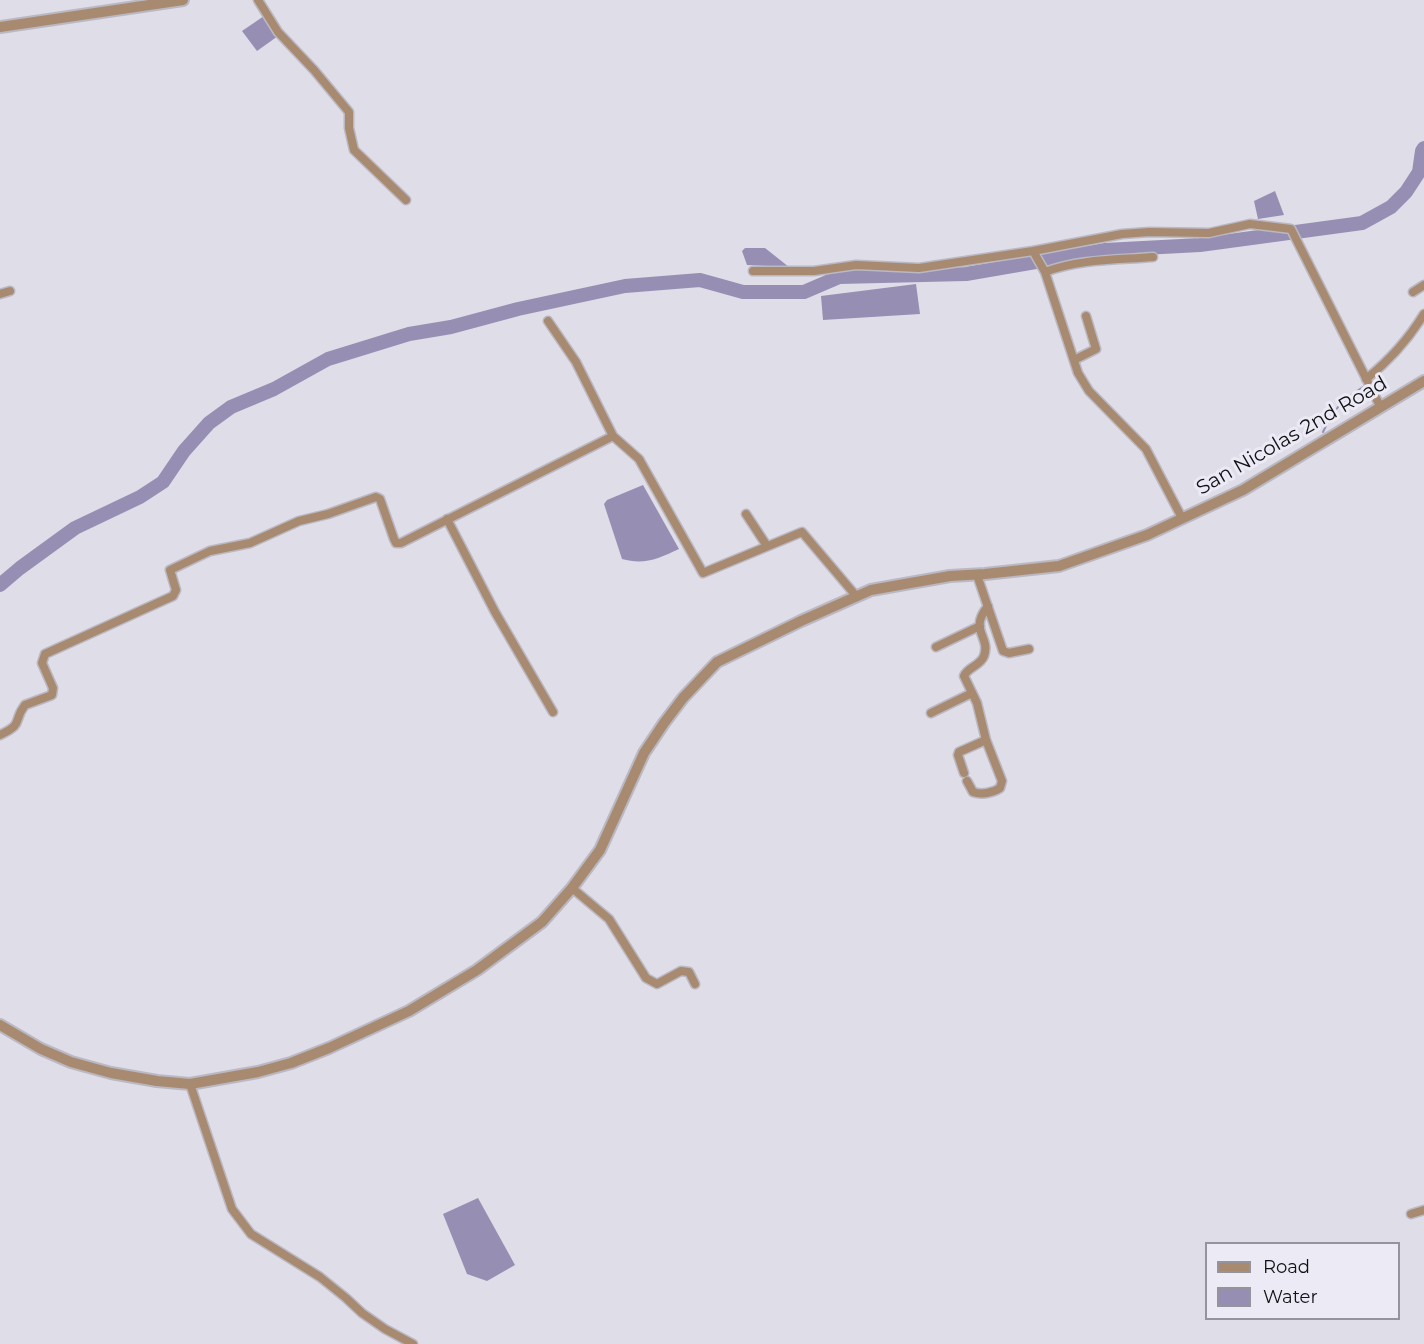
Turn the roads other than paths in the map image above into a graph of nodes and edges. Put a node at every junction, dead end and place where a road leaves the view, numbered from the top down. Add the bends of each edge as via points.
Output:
1 (183, 0) edge
2 (258, 0) edge
3 (0, 27) edge
4 (406, 200) dead end
5 (1034, 253) junction
6 (1153, 257) dead end
7 (1043, 269) junction
8 (753, 271) dead end
9 (1424, 285) edge
10 (10, 291) dead end
11 (1413, 292) dead end
12 (0, 294) edge
13 (1424, 314) edge
14 (1086, 316) dead end
15 (548, 321) dead end
16 (1074, 360) junction
17 (1424, 381) edge
18 (1368, 382) junction
19 (1380, 406) junction
20 (613, 436) junction
21 (746, 514) dead end
22 (1182, 518) junction
23 (447, 519) junction
24 (767, 546) junction
25 (977, 575) junction
26 (857, 597) junction
27 (988, 606) junction
28 (980, 626) junction
29 (936, 647) dead end
30 (1029, 649) dead end
31 (972, 693) junction
32 (552, 711) dead end
33 (931, 713) dead end
34 (0, 735) edge
35 (986, 740) junction
36 (572, 888) junction
37 (695, 984) dead end
38 (0, 1025) edge
39 (190, 1084) junction
40 (1424, 1210) edge
41 (1411, 1214) dead end
42 (413, 1344) edge

1 - 3 street
2 - 4 street via 278,32 349,112 354,150
5 - 7 street
5 - 8 street via 919,268 856,265 814,271
5 - 18 street via 1122,234 1209,233 1250,224 1291,229
6 - 7 street
7 - 16 street
9 - 11 street
10 - 12 street
13 - 18 street
14 - 16 street via 1096,349
15 - 20 street via 576,362
16 - 22 street via 1089,391 1146,449
17 - 19 street, San Nicolas 2nd Road
18 - 19 street
19 - 22 street, San Nicolas 2nd Road via 1243,490
20 - 23 street
20 - 24 street via 639,459 703,573
21 - 24 street
22 - 25 street, San Nicolas 2nd Road via 1147,535 1059,566
23 - 32 street
23 - 34 street via 396,543 380,499 371,498 299,521 250,543 210,551 180,565 170,570 176,590 173,596 45,654 42,663 54,692 25,705 18,724
24 - 26 street via 802,532
25 - 26 street, San Nicolas 2nd Road via 872,590
25 - 27 street
26 - 36 street, San Nicolas 2nd Road via 717,662 683,698 644,753 600,850
27 - 28 street via 980,615
27 - 30 street via 1004,651
28 - 29 street
28 - 31 street via 983,659 964,676
31 - 33 street
31 - 35 street
35 - 35 street via 958,755 965,777 977,794 995,792 1002,782
36 - 37 street via 609,919 646,978 657,984 681,970 689,972
36 - 39 street, San Nicolas 2nd Road via 525,936 409,1011 291,1063
38 - 39 street, San Nicolas 2nd Road via 71,1062 111,1073
39 - 42 street via 232,1209 251,1234 320,1277 385,1329
40 - 41 street

